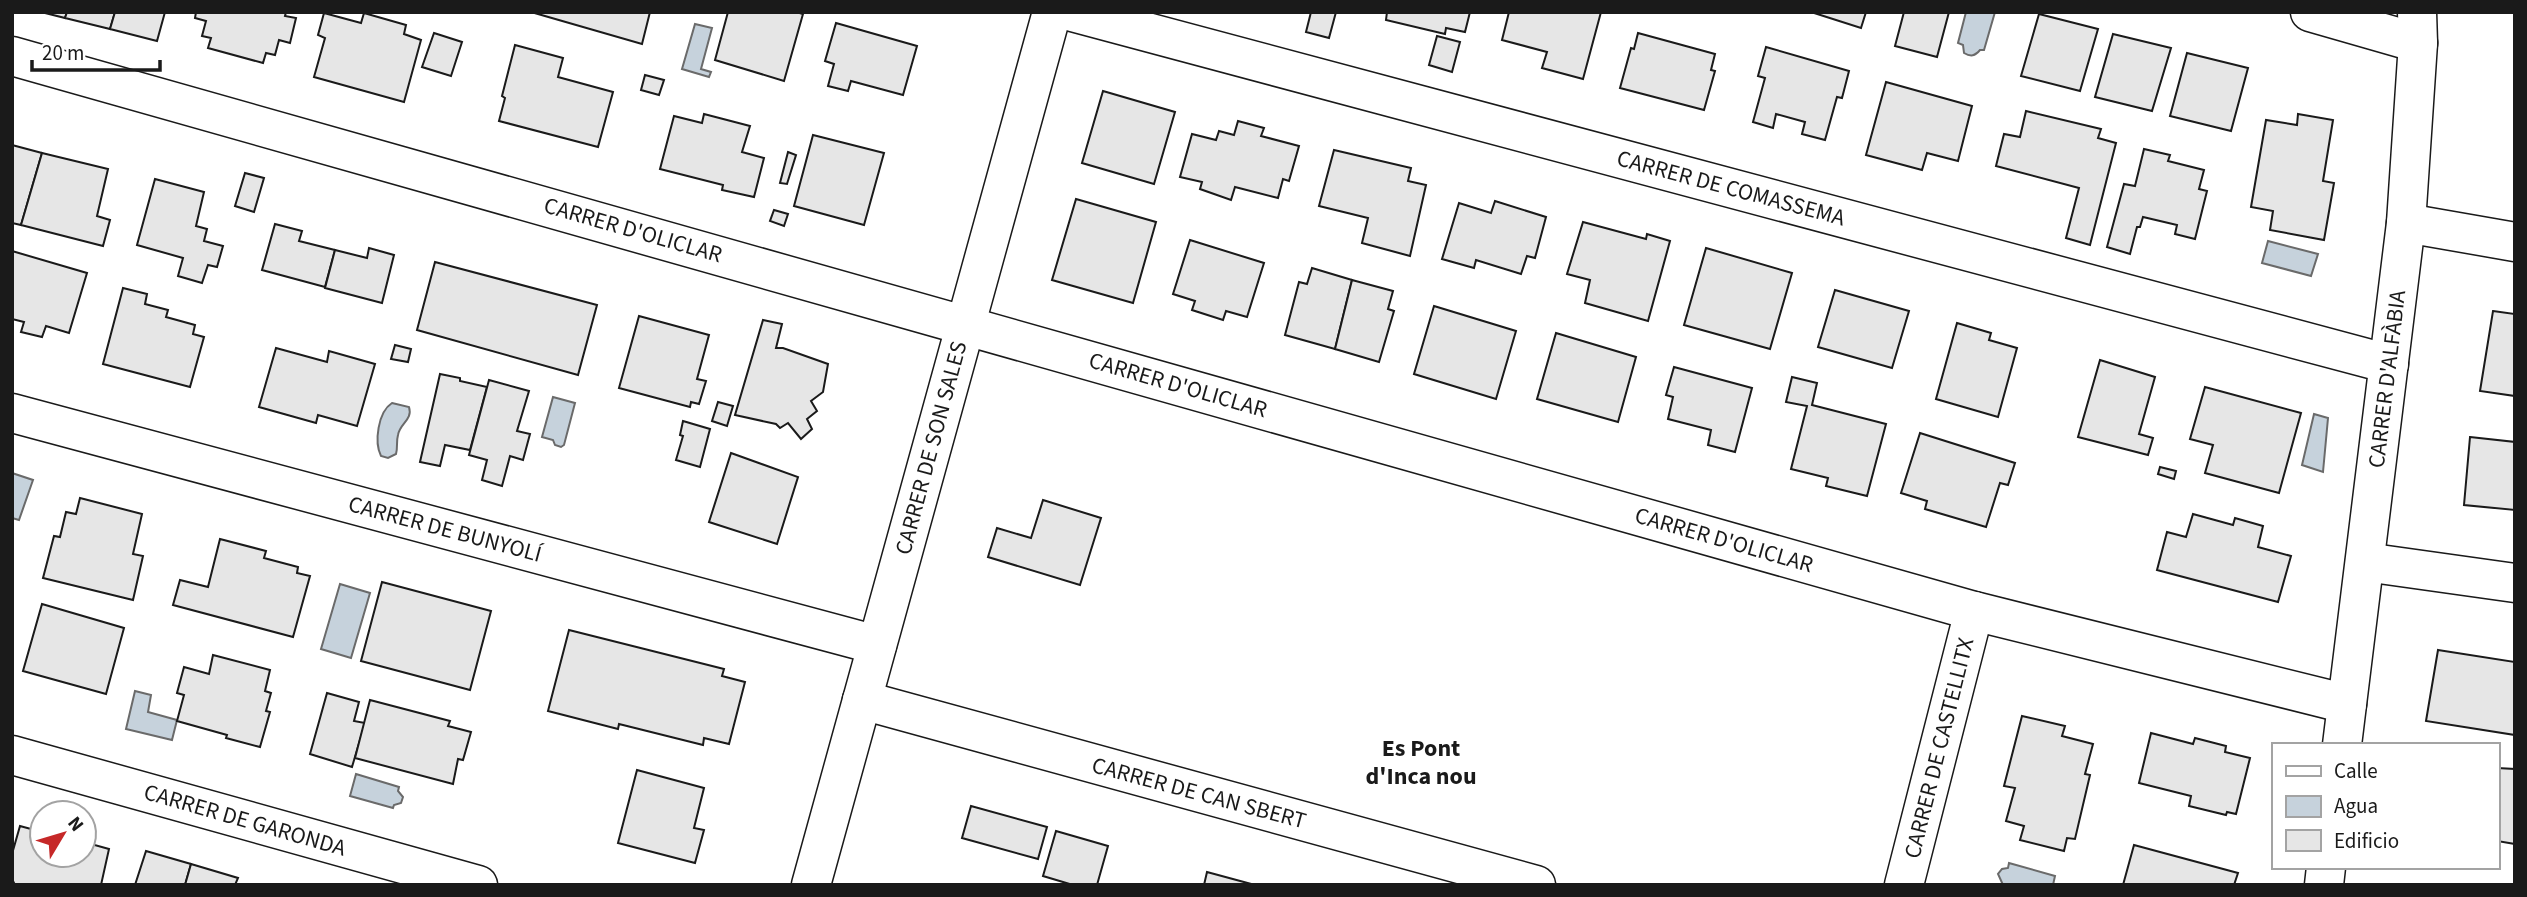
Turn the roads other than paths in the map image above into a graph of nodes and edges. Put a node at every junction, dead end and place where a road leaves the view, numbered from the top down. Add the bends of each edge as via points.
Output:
1 (1052, 12) edge
2 (1072, 12) edge
3 (2310, 12) edge
4 (2417, 27) edge
5 (12, 56) edge
6 (2406, 223) junction
7 (2515, 242) edge
8 (965, 324) junction
9 (2389, 364) junction
10 (12, 413) edge
11 (2365, 562) junction
12 (2515, 583) edge
13 (1974, 611) junction
14 (877, 645) junction
15 (862, 700) junction
16 (2347, 704) junction
17 (2342, 743) edge
18 (12, 755) edge
19 (478, 885) edge
20 (811, 885) edge
21 (1536, 885) edge
22 (1904, 885) edge

1 - 8 street, CARRER DE SON SALES
2 - 9 street, CARRER DE COMASSEMA
3 - 4 street
4 - 6 street, CARRER D'ALFÀBIA
5 - 8 street, CARRER D'OLICLAR
6 - 7 street
6 - 9 street, CARRER D'ALFÀBIA
8 - 13 street, CARRER D'OLICLAR
8 - 14 street, CARRER DE SON SALES
9 - 11 street, CARRER D'ALFÀBIA
10 - 14 street, CARRER DE BUNYOLÍ
11 - 12 street
11 - 16 street, CARRER D'ALFÀBIA
13 - 16 street, CARRER D'OLICLAR
13 - 22 street, CARRER DE CASTELLITX
14 - 15 street, CARRER DE SON SALES
15 - 20 street, CARRER DE SON SALES
15 - 21 street, CARRER DE CAN SBERT
16 - 17 street, CARRER D'ALFÀBIA
18 - 19 street, CARRER DE GARONDA

